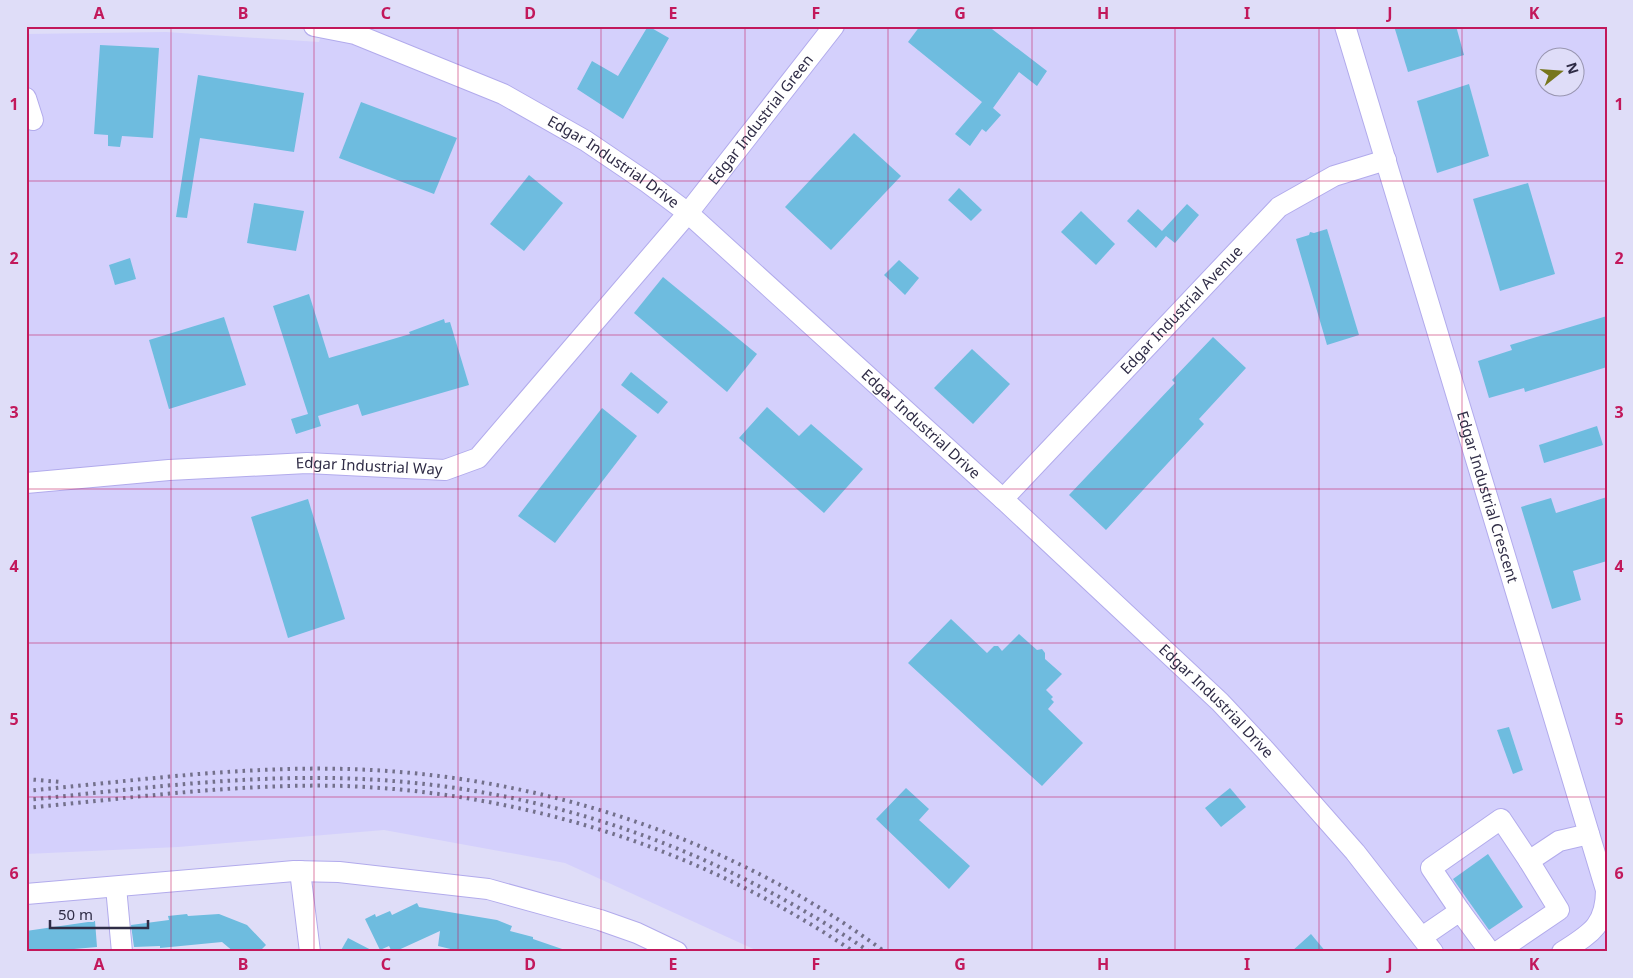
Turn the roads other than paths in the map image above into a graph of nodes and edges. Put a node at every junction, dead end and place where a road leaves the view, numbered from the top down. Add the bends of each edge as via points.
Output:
1 (314, 26) edge
2 (834, 26) edge
3 (1345, 26) edge
4 (356, 30) edge
5 (26, 98) edge
6 (33, 120) dead end
7 (1386, 160) junction
8 (688, 213) junction
9 (26, 483) edge
10 (1003, 499) junction
11 (1589, 834) junction
12 (1529, 861) junction
13 (300, 871) junction
14 (116, 887) junction
15 (26, 894) edge
16 (1460, 911) junction
17 (1428, 944) edge
18 (122, 952) edge
19 (310, 952) edge
20 (677, 952) edge
21 (1490, 952) edge
22 (1497, 952) edge
23 (1562, 952) edge

1 - 4 street, Edgar Industrial Drive
2 - 8 street, Edgar Industrial Green
3 - 7 street, Edgar Industrial Crescent
4 - 8 street, Edgar Industrial Drive via 503,94 586,141
5 - 6 street
7 - 10 street, Edgar Industrial Avenue via 1334,176 1279,207
7 - 11 street, Edgar Industrial Crescent
8 - 9 street, Edgar Industrial Way via 478,458 445,470 307,463 169,470
8 - 10 street, Edgar Industrial Drive
10 - 17 street, Edgar Industrial Drive via 1220,702 1266,750 1355,852
11 - 12 street via 1559,841
11 - 23 street, Edgar Industrial Crescent via 1606,890 1606,903 1603,916 1591,933
12 - 16 street via 1501,819 1431,868
12 - 22 street via 1560,910
13 - 14 street
13 - 19 street
13 - 20 street via 339,872 488,889 600,920
14 - 15 street
14 - 18 street
16 - 17 street
16 - 21 street

